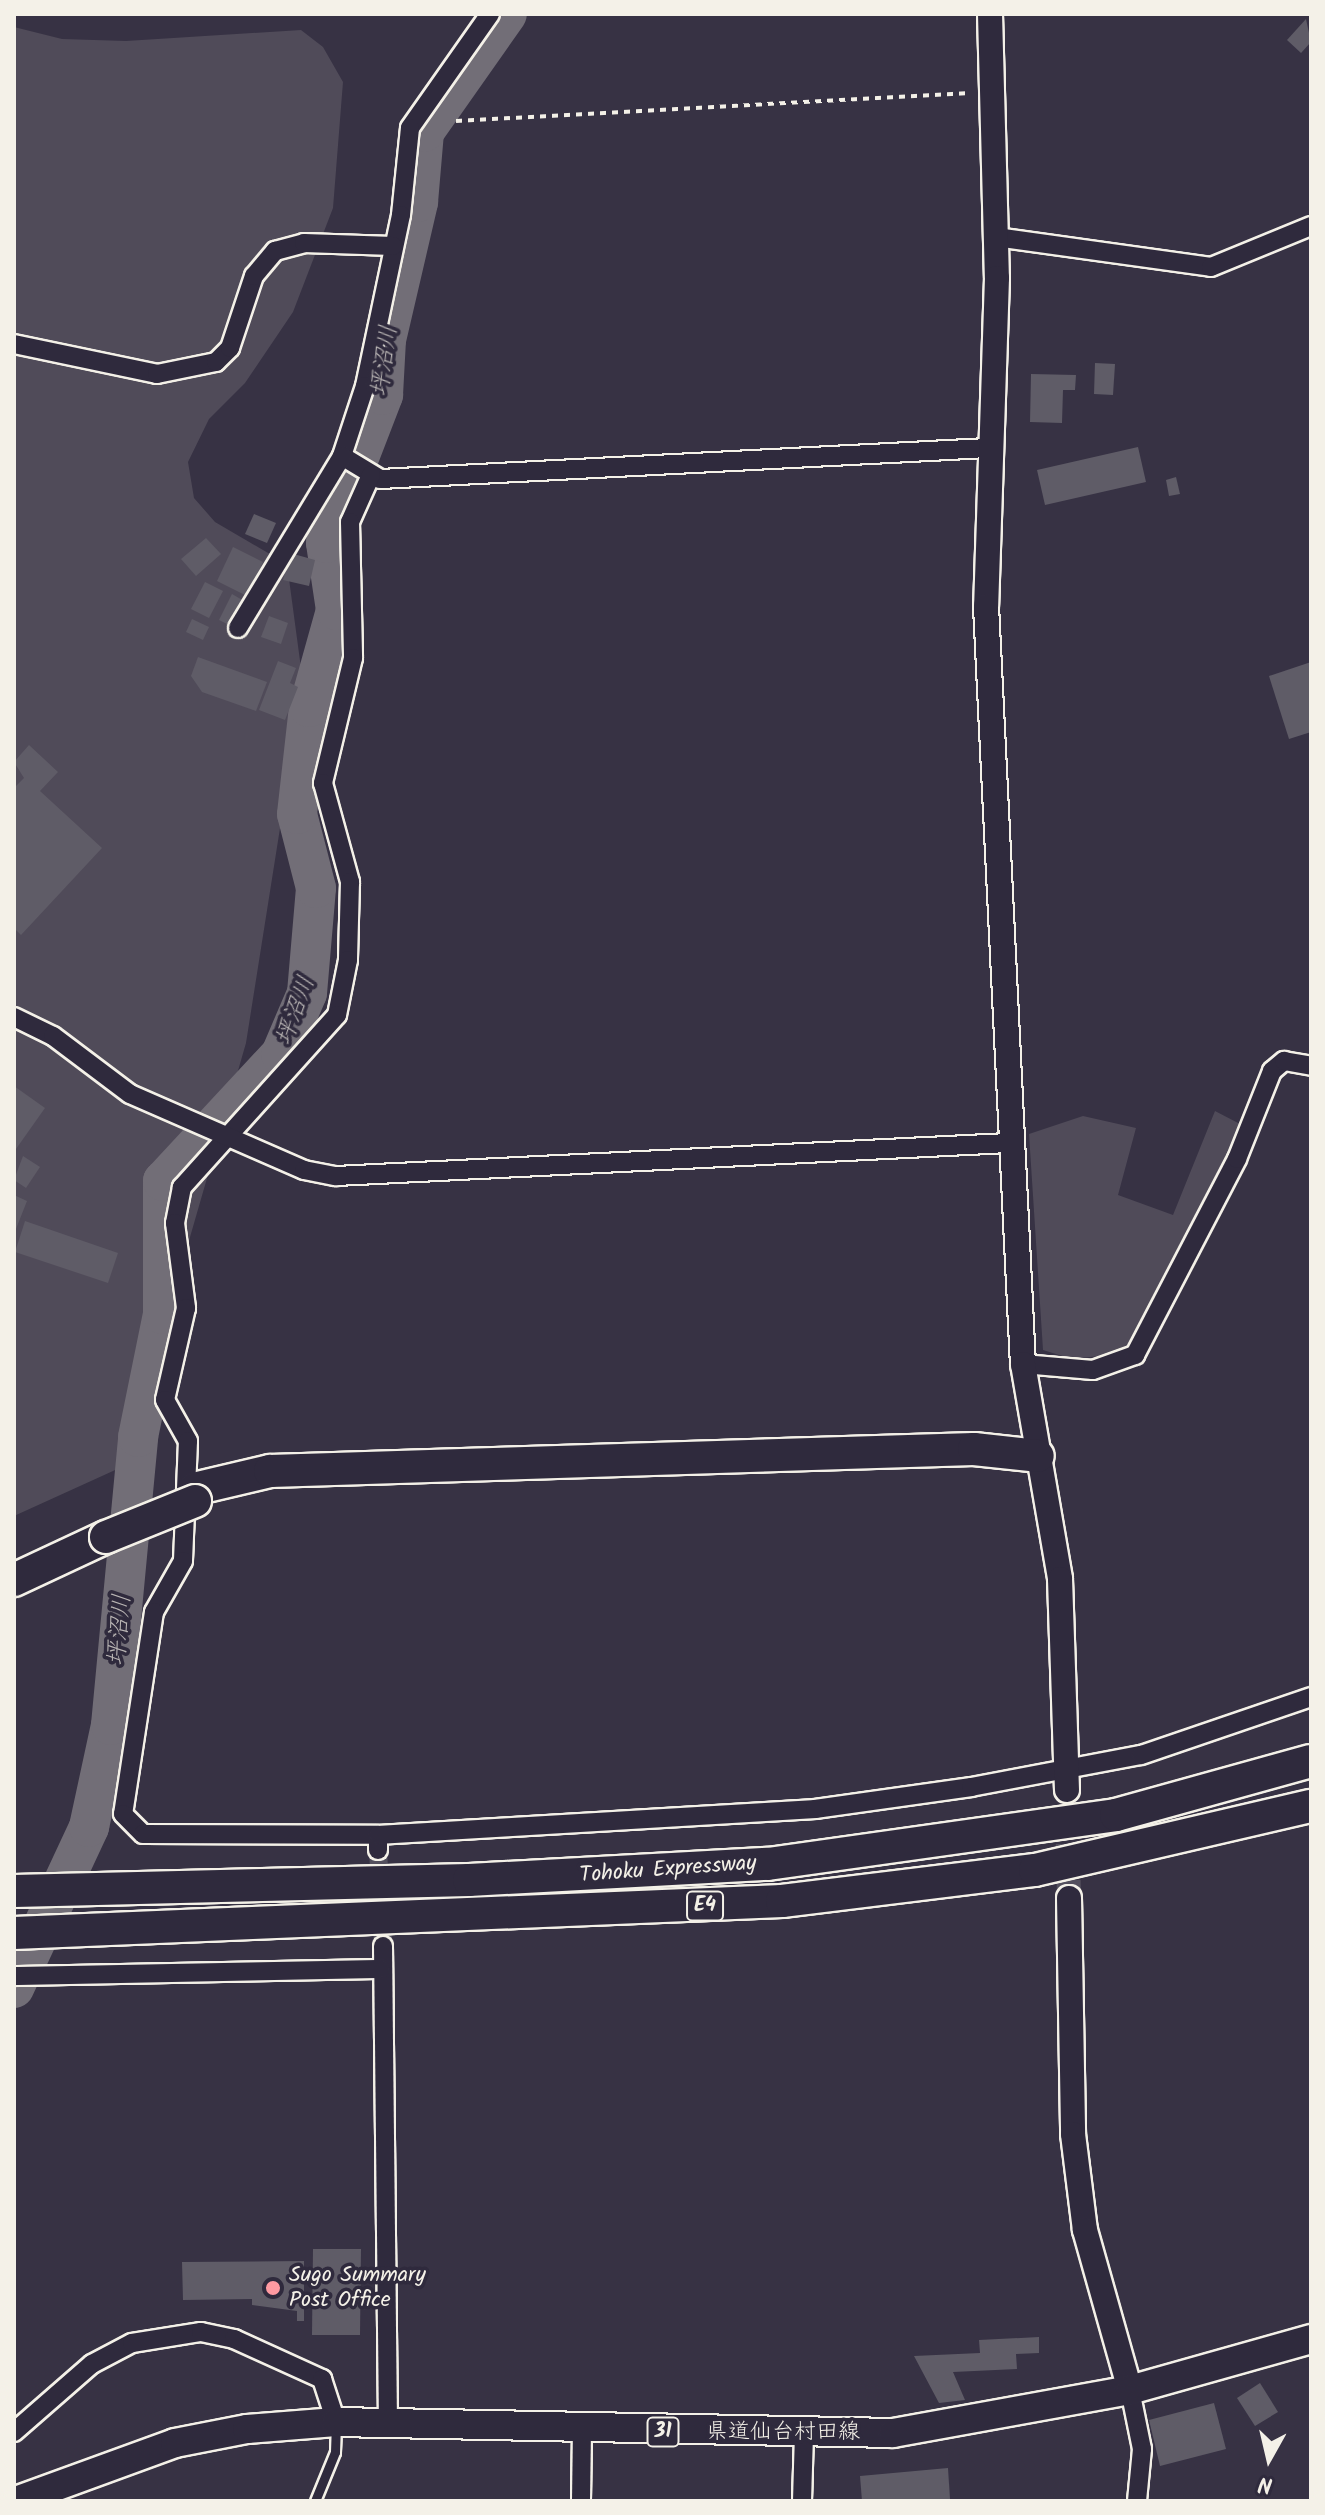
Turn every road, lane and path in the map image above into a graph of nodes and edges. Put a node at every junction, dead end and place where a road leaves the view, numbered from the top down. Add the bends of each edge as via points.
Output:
1 (490, 14) edge
2 (990, 14) edge
3 (992, 92) junction
4 (456, 121) dead end
5 (1311, 226) edge
6 (996, 237) junction
7 (393, 246) junction
8 (14, 344) edge
9 (987, 448) junction
10 (356, 465) junction
11 (238, 628) dead end
12 (14, 1017) edge
13 (1311, 1066) edge
14 (217, 1131) junction
15 (1009, 1143) junction
16 (1023, 1364) junction
17 (1038, 1456) junction
18 (106, 1531) junction
19 (14, 1565) edge
20 (14, 1580) edge
21 (1311, 1697) edge
22 (1311, 1761) edge
23 (1067, 1780) junction
24 (1311, 1806) edge
25 (16, 1891) edge
26 (1069, 1898) tunnel mouth
27 (14, 1933) edge
28 (383, 1946) tunnel mouth
29 (381, 1969) junction
30 (14, 1976) edge
31 (1311, 2339) edge
32 (1130, 2390) junction
33 (336, 2422) junction
34 (388, 2423) junction
35 (582, 2428) junction
36 (14, 2432) edge
37 (804, 2435) junction
38 (16, 2501) edge
39 (315, 2501) edge
40 (581, 2501) edge
41 (802, 2501) edge
42 (1137, 2501) edge

1 - 7 street via 410,128
2 - 3 street
3 - 4 path
3 - 6 street
5 - 6 street via 1211,267
6 - 9 street
7 - 8 street via 304,243 275,251 254,276 230,348 216,362 157,374
7 - 10 street via 365,386
9 - 10 street
9 - 15 street via 986,606
10 - 11 street
10 - 14 street via 350,522 353,658 323,783 350,882 348,960 337,1015
12 - 14 street via 53,1036 130,1094
13 - 16 street via 1284,1061 1272,1071 1237,1159 1135,1355 1093,1370
14 - 15 street via 336,1176
14 - 23 street via 182,1187 175,1223 186,1308 165,1400 188,1441 183,1561 154,1612 123,1814 143,1834 378,1842 815,1809
15 - 16 street
16 - 17 street
17 - 18 highway, bridge via 960,1470 274,1483 194,1495
17 - 23 street via 1061,1593
18 - 19 highway
18 - 20 highway
21 - 23 street
22 - 25 highway, Tohoku Expressway / E4 via 1116,1815 870,1853 599,1875
24 - 27 highway, Tohoku Expressway / E4 via 1035,1870 782,1901
26 - 32 street via 1073,2134 1085,2230
28 - 29 street
29 - 30 street
29 - 34 street
31 - 32 main road, 県道仙台村田線 / 31
32 - 37 main road, 県道仙台村田線 / 31 via 907,2431
32 - 42 street via 1142,2449
33 - 34 main road, 県道仙台村田線 / 31
33 - 36 street via 322,2379 234,2339 201,2332 132,2343 92,2364
33 - 38 main road, 県道仙台村田線 / 31 via 175,2443
33 - 39 lane via 335,2452
34 - 35 main road, 県道仙台村田線 / 31
35 - 37 main road, 県道仙台村田線 / 31
35 - 40 street
37 - 41 street

